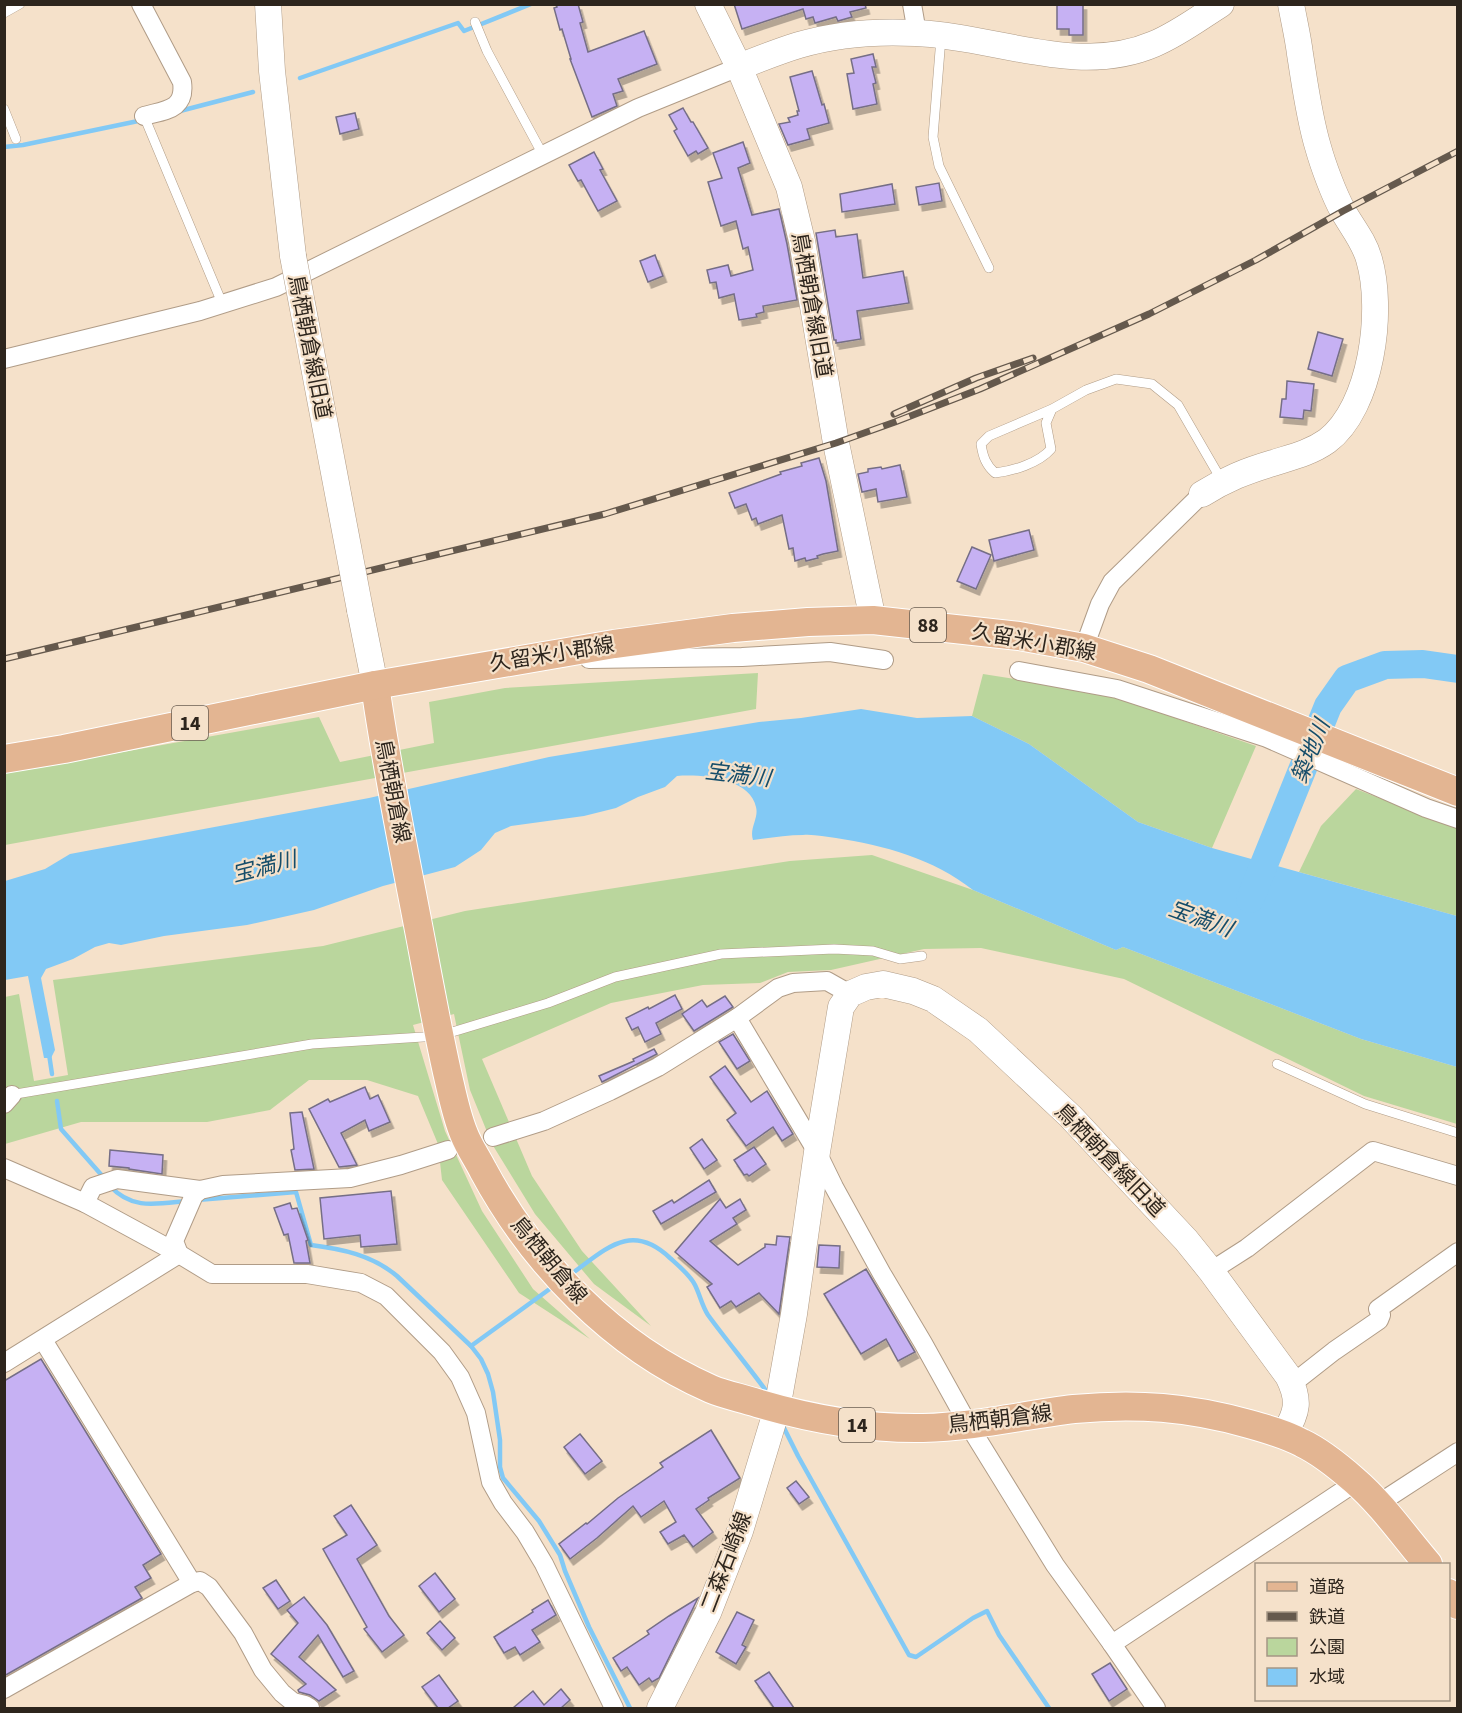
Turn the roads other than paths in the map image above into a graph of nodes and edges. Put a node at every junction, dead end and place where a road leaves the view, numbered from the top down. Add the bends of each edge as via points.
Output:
1 (20, 4) edge
2 (141, 4) edge
3 (268, 4) edge
4 (708, 4) edge
5 (912, 4) edge
6 (1221, 4) edge
7 (1291, 4) edge
8 (4, 13) edge
9 (475, 22) dead end
10 (929, 34) junction
11 (739, 67) junction
12 (4, 109) edge
13 (144, 117) joint
14 (16, 139) dead end
15 (543, 155) junction
16 (989, 268) dead end
17 (222, 303) junction
18 (4, 359) edge
19 (1052, 409) junction
20 (1212, 488) junction
21 (873, 620) junction
22 (1084, 648) junction
23 (517, 660) junction
24 (884, 660) dead end
25 (1019, 671) dead end
26 (375, 685) junction
27 (4, 759) edge
28 (1458, 792) edge
29 (1458, 819) edge
30 (922, 956) dead end
31 (846, 1001) junction
32 (737, 1018) junction
33 (438, 1029) junction
34 (1277, 1064) dead end
35 (7, 1098) edge
36 (1458, 1133) edge
37 (493, 1137) dead end
38 (448, 1150) dead end
39 (817, 1152) junction
40 (4, 1168) edge
41 (1458, 1176) edge
42 (200, 1190) junction
43 (85, 1203) junction
44 (1458, 1252) edge
45 (179, 1254) junction
46 (1211, 1271) junction
47 (43, 1340) junction
48 (4, 1363) edge
49 (1292, 1383) junction
50 (777, 1409) junction
51 (969, 1424) junction
52 (1284, 1434) junction
53 (1458, 1452) edge
54 (1356, 1482) junction
55 (1378, 1504) junction
56 (1427, 1563) edge
57 (192, 1583) junction
58 (1112, 1644) junction
59 (4, 1689) edge
60 (310, 1708) edge
61 (614, 1708) edge
62 (660, 1708) edge
63 (1155, 1708) edge

1 - 8 lane
2 - 13 street via 182,82 184,94 171,108
3 - 26 street, 鳥栖朝倉線旧道, bridge via 293,256
4 - 11 street, 鳥栖朝倉線旧道
5 - 10 street
6 - 10 street via 1153,44 1105,56 1050,54
7 - 20 street via 1318,149 1340,205 1369,259 1376,310 1372,353 1360,392 1346,419 1328,440 1304,454
9 - 15 lane
10 - 11 street via 868,33 816,41
10 - 16 lane via 933,137 939,165
11 - 15 street via 638,108
11 - 21 street, 鳥栖朝倉線旧道 via 789,187
12 - 14 lane
13 - 17 lane
15 - 17 street via 276,287
17 - 18 street
19 - 19 lane via 1046,423 1051,449 1045,456 995,473 988,466 981,444 989,436
19 - 20 lane via 1116,379 1152,384 1179,405
20 - 22 street via 1112,582
21 - 22 main road, 久留米小郡線 / 88 via 1019,636
21 - 23 main road, 久留米小郡線 / 88 via 733,628
22 - 28 main road, 久留米小郡線 / 88 via 1159,673
23 - 24 street via 830,652
23 - 26 main road, 久留米小郡線 / 88
25 - 29 street via 1117,689 1267,738
26 - 27 main road, 14
26 - 33 main road, 鳥栖朝倉線 / 14
30 - 33 lane via 900,959 873,951 834,949 721,954 615,977 548,1003
31 - 32 street via 827,981 793,982 778,988
31 - 39 street, 二森石崎線
31 - 46 street, 鳥栖朝倉線旧道 via 867,987 883,984 933,999 978,1030 1070,1116
32 - 37 street via 658,1067 610,1091 543,1121
32 - 39 street
33 - 35 lane via 312,1044
33 - 50 main road, 鳥栖朝倉線 / 14 via 464,1134 498,1198 536,1251 577,1297 621,1336 667,1365 712,1390
34 - 36 lane via 1365,1104
38 - 42 street via 350,1178 223,1185
39 - 50 street, 二森石崎線
39 - 51 street
40 - 43 street
41 - 46 street via 1373,1151
42 - 43 street via 117,1179 93,1187
42 - 45 street via 194,1195 174,1241
43 - 45 street
44 - 49 street via 1378,1309 1379,1320
45 - 47 street
45 - 61 street via 212,1274 307,1274 361,1283 386,1296 414,1322 460,1377 476,1413 490,1482 543,1564
46 - 49 street, 鳥栖朝倉線旧道
47 - 48 street
47 - 57 street
49 - 52 street, 鳥栖朝倉線旧道 via 1297,1405
50 - 51 main road, 鳥栖朝倉線 / 14 via 872,1427
50 - 62 street, 二森石崎線 via 740,1531 708,1613
51 - 52 main road, 鳥栖朝倉線 / 14 via 1074,1409 1147,1406 1214,1414
51 - 58 street via 1055,1565
52 - 54 main road, 鳥栖朝倉線 / 14 via 1334,1463
53 - 55 street
54 - 55 main road, 鳥栖朝倉線 / 14
54 - 58 street
55 - 56 main road, 鳥栖朝倉線 / 14
57 - 59 street
57 - 60 street via 200,1581 209,1587 243,1633 263,1670 293,1702
58 - 63 street

